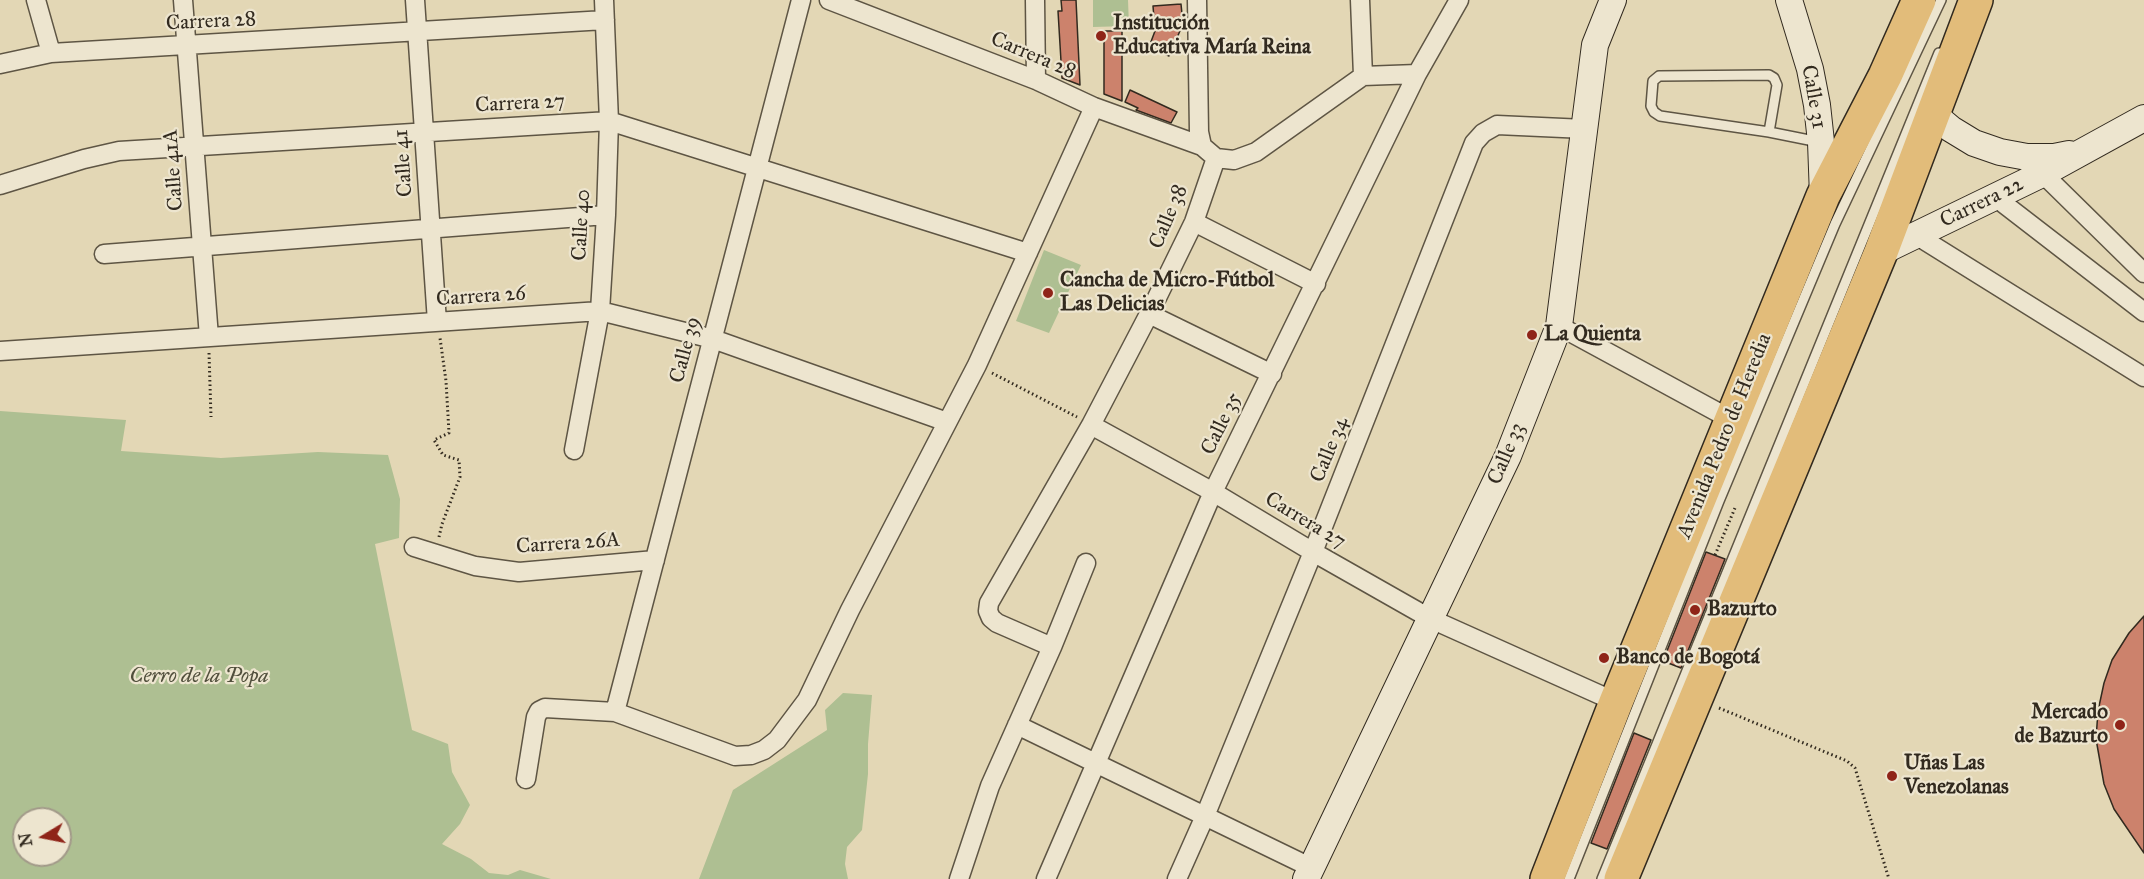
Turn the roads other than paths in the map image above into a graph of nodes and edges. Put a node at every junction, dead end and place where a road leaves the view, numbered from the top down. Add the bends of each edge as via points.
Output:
1 (36, 0) edge
2 (183, 0) edge
3 (415, 0) edge
4 (604, 0) edge
5 (801, 0) edge
6 (829, 0) edge
7 (1035, 0) edge
8 (1197, 0) edge
9 (1360, 0) edge
10 (1459, 0) edge
11 (1613, 0) edge
12 (1789, 0) edge
13 (1919, 0) edge
14 (1941, 0) edge
15 (1976, 0) edge
16 (605, 20) junction
17 (417, 32) junction
18 (1943, 44) dead end
19 (187, 46) junction
20 (51, 53) junction
21 (0, 64) edge
22 (1417, 74) junction
23 (1363, 76) junction
24 (1036, 80) junction
25 (1094, 107) junction
26 (1932, 113) junction
27 (609, 121) junction
28 (2142, 123) edge
29 (1585, 129) junction
30 (424, 132) junction
31 (1769, 132) junction
32 (1821, 142) junction
33 (1202, 146) junction
34 (195, 148) junction
35 (1216, 158) junction
36 (2034, 166) junction
37 (757, 169) junction
38 (0, 184) edge
39 (1823, 196) junction
40 (1995, 197) junction
41 (606, 215) junction
42 (1194, 222) junction
43 (431, 228) junction
44 (1916, 235) junction
45 (202, 247) junction
46 (1881, 252) junction
47 (1028, 253) junction
48 (104, 254) dead end
49 (2144, 273) edge
50 (1316, 284) junction
51 (600, 311) junction
52 (2144, 312) edge
53 (1149, 314) junction
54 (437, 322) junction
55 (1559, 326) junction
56 (209, 337) junction
57 (713, 339) junction
58 (0, 351) edge
59 (1272, 374) junction
60 (2144, 377) edge
61 (1732, 420) junction
62 (947, 422) junction
63 (1091, 425) junction
64 (574, 450) dead end
65 (1213, 492) junction
66 (414, 547) dead end
67 (1313, 552) junction
68 (655, 560) junction
69 (1086, 563) dead end
70 (1431, 619) junction
71 (1052, 647) junction
72 (1616, 702) junction
73 (615, 712) junction
74 (1017, 725) junction
75 (1094, 763) junction
76 (526, 779) dead end
77 (1205, 816) junction
78 (1309, 873) edge
79 (959, 879) edge
80 (1046, 879) edge
81 (1177, 879) edge
82 (1546, 879) edge
83 (1569, 879) edge
84 (1602, 879) edge
85 (1621, 879) edge

1 - 20 street
2 - 19 street, Calle 41A
3 - 17 street, Calle 41
4 - 16 street, Calle 40
5 - 37 street, Calle 39
6 - 24 street, Carrera 28
7 - 24 street
8 - 33 street
9 - 23 street
10 - 22 street, Calle 35
11 - 29 street, Calle 33 via 1595,45
12 - 32 street, Calle 31 via 1810,69
13 - 39 highway, Avenida Pedro de Heredia
14 - 83 lane via 1835,224
15 - 26 highway
16 - 17 street, Carrera 28
16 - 27 street, Calle 40
17 - 19 street, Carrera 28
17 - 30 street, Calle 41
18 - 84 lane
19 - 20 street, Carrera 28
19 - 34 street, Calle 41A
20 - 21 street, Carrera 28
22 - 23 street
22 - 50 street, Calle 35
23 - 35 street via 1256,152 1234,160
24 - 25 street, Carrera 28
25 - 33 street, Carrera 28
25 - 47 street
26 - 36 street, Carrera 22 via 1974,143
26 - 46 highway
27 - 30 street, Carrera 27
27 - 37 street, Carrera 27
27 - 41 street, Calle 40
28 - 36 street, Carrera 22 via 2082,152 2054,157
29 - 55 street, Calle 33
29 - 67 street, Calle 34 via 1497,125 1474,143
30 - 34 street, Carrera 27
30 - 43 street, Calle 41
31 - 31 lane via 1660,116 1651,106 1653,81 1659,76 1769,75 1777,85
31 - 32 lane
32 - 39 street, Calle 31
33 - 35 street, Carrera 28
34 - 38 street, Carrera 27 via 119,151
34 - 45 street, Calle 41A
35 - 42 street, Calle 38
36 - 40 street, Carrera 22
36 - 49 street
37 - 47 street, Carrera 27
37 - 57 street, Calle 39
39 - 61 highway, Avenida Pedro de Heredia
40 - 44 street, Carrera 22
40 - 52 street
41 - 43 street
41 - 51 street, Calle 40
42 - 50 street
42 - 53 street, Calle 38
43 - 45 street
43 - 54 street, Calle 41
44 - 46 street, Carrera 22
44 - 60 street
45 - 48 street
45 - 56 street, Calle 41A
46 - 85 highway
47 - 62 street
50 - 59 street, Calle 35
51 - 54 street, Carrera 26
51 - 57 street, Carrera 26
51 - 64 street, Calle 40
53 - 59 street
53 - 63 street, Calle 38
54 - 56 street, Carrera 26
55 - 61 street
55 - 70 street, Calle 33 via 1508,456
56 - 58 street, Carrera 26
57 - 62 street, Carrera 26
57 - 68 street, Calle 39
59 - 65 street, Calle 35
61 - 72 highway, Avenida Pedro de Heredia
62 - 73 street via 807,700 777,740 751,755 735,756
63 - 65 street, Carrera 27
63 - 71 street, Calle 38 via 989,603 991,618 998,623
65 - 67 street, Carrera 27
65 - 75 street, Calle 35
66 - 68 street, Carrera 26A via 475,566 519,572
67 - 70 street, Carrera 27
67 - 77 street, Calle 34
68 - 73 street, Calle 39
69 - 71 street
70 - 72 street, Carrera 27
70 - 78 street, Calle 33
71 - 74 street
72 - 82 highway, Avenida Pedro de Heredia
73 - 76 street via 546,708 539,711
74 - 75 street
74 - 79 street via 990,786
75 - 77 street
75 - 80 street, Calle 35
77 - 78 street
77 - 81 street, Calle 34

